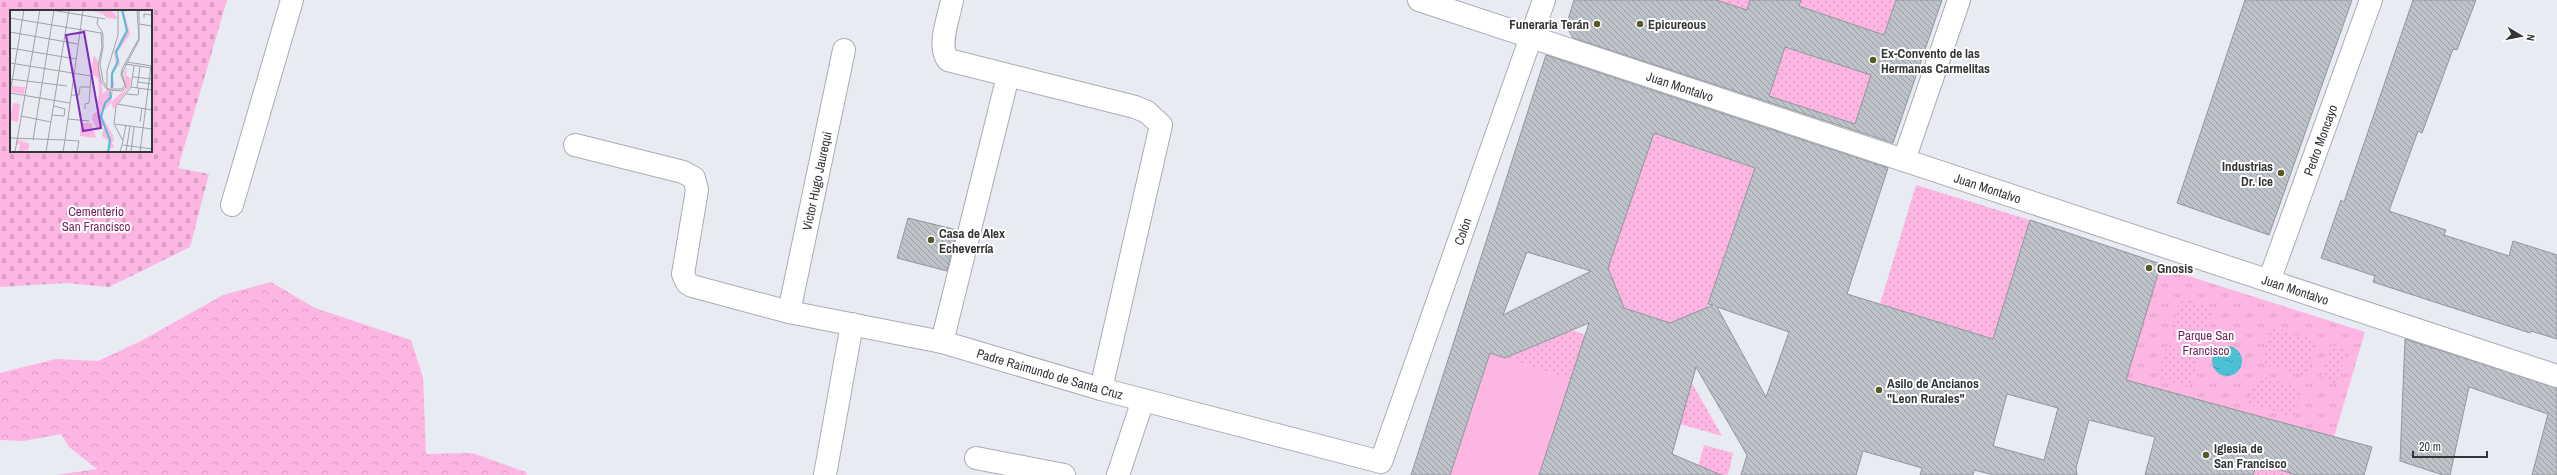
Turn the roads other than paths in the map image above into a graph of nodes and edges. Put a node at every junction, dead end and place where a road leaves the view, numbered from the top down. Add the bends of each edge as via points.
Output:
1 (292, 0) edge
2 (952, 0) edge
3 (1419, 0) edge
4 (1544, 0) edge
5 (1959, 0) edge
6 (2370, 0) edge
7 (1531, 37) junction
8 (844, 50) dead end
9 (1008, 76) junction
10 (575, 145) dead end
11 (1904, 160) junction
12 (232, 205) dead end
13 (2269, 281) junction
14 (789, 312) junction
15 (852, 324) junction
16 (942, 342) junction
17 (2557, 376) edge
18 (1101, 389) junction
19 (1143, 400) junction
20 (976, 458) dead end
21 (1381, 462) joint
22 (825, 475) edge
23 (1064, 475) edge
24 (1118, 475) edge

1 - 12 street
2 - 9 street via 944,55 957,64
3 - 7 street, Juan Montalvo
4 - 7 street, Colón
5 - 11 street
6 - 13 street, Pedro Moncayo
7 - 11 street, Juan Montalvo
7 - 21 street, Colón
8 - 14 street, Victor Hugo Jaurequi
9 - 16 street
9 - 18 street via 1135,107 1147,112 1161,125
10 - 14 street, Padre Raimundo de Santa Cruz via 683,172 694,178 697,190 683,274 687,283
11 - 13 street, Juan Montalvo
13 - 17 street, Juan Montalvo
14 - 15 street, Padre Raimundo de Santa Cruz
15 - 16 street, Padre Raimundo de Santa Cruz
15 - 22 street
16 - 18 street, Padre Raimundo de Santa Cruz
18 - 19 street, Padre Raimundo de Santa Cruz
19 - 21 street, Padre Raimundo de Santa Cruz
19 - 24 street
20 - 23 street

